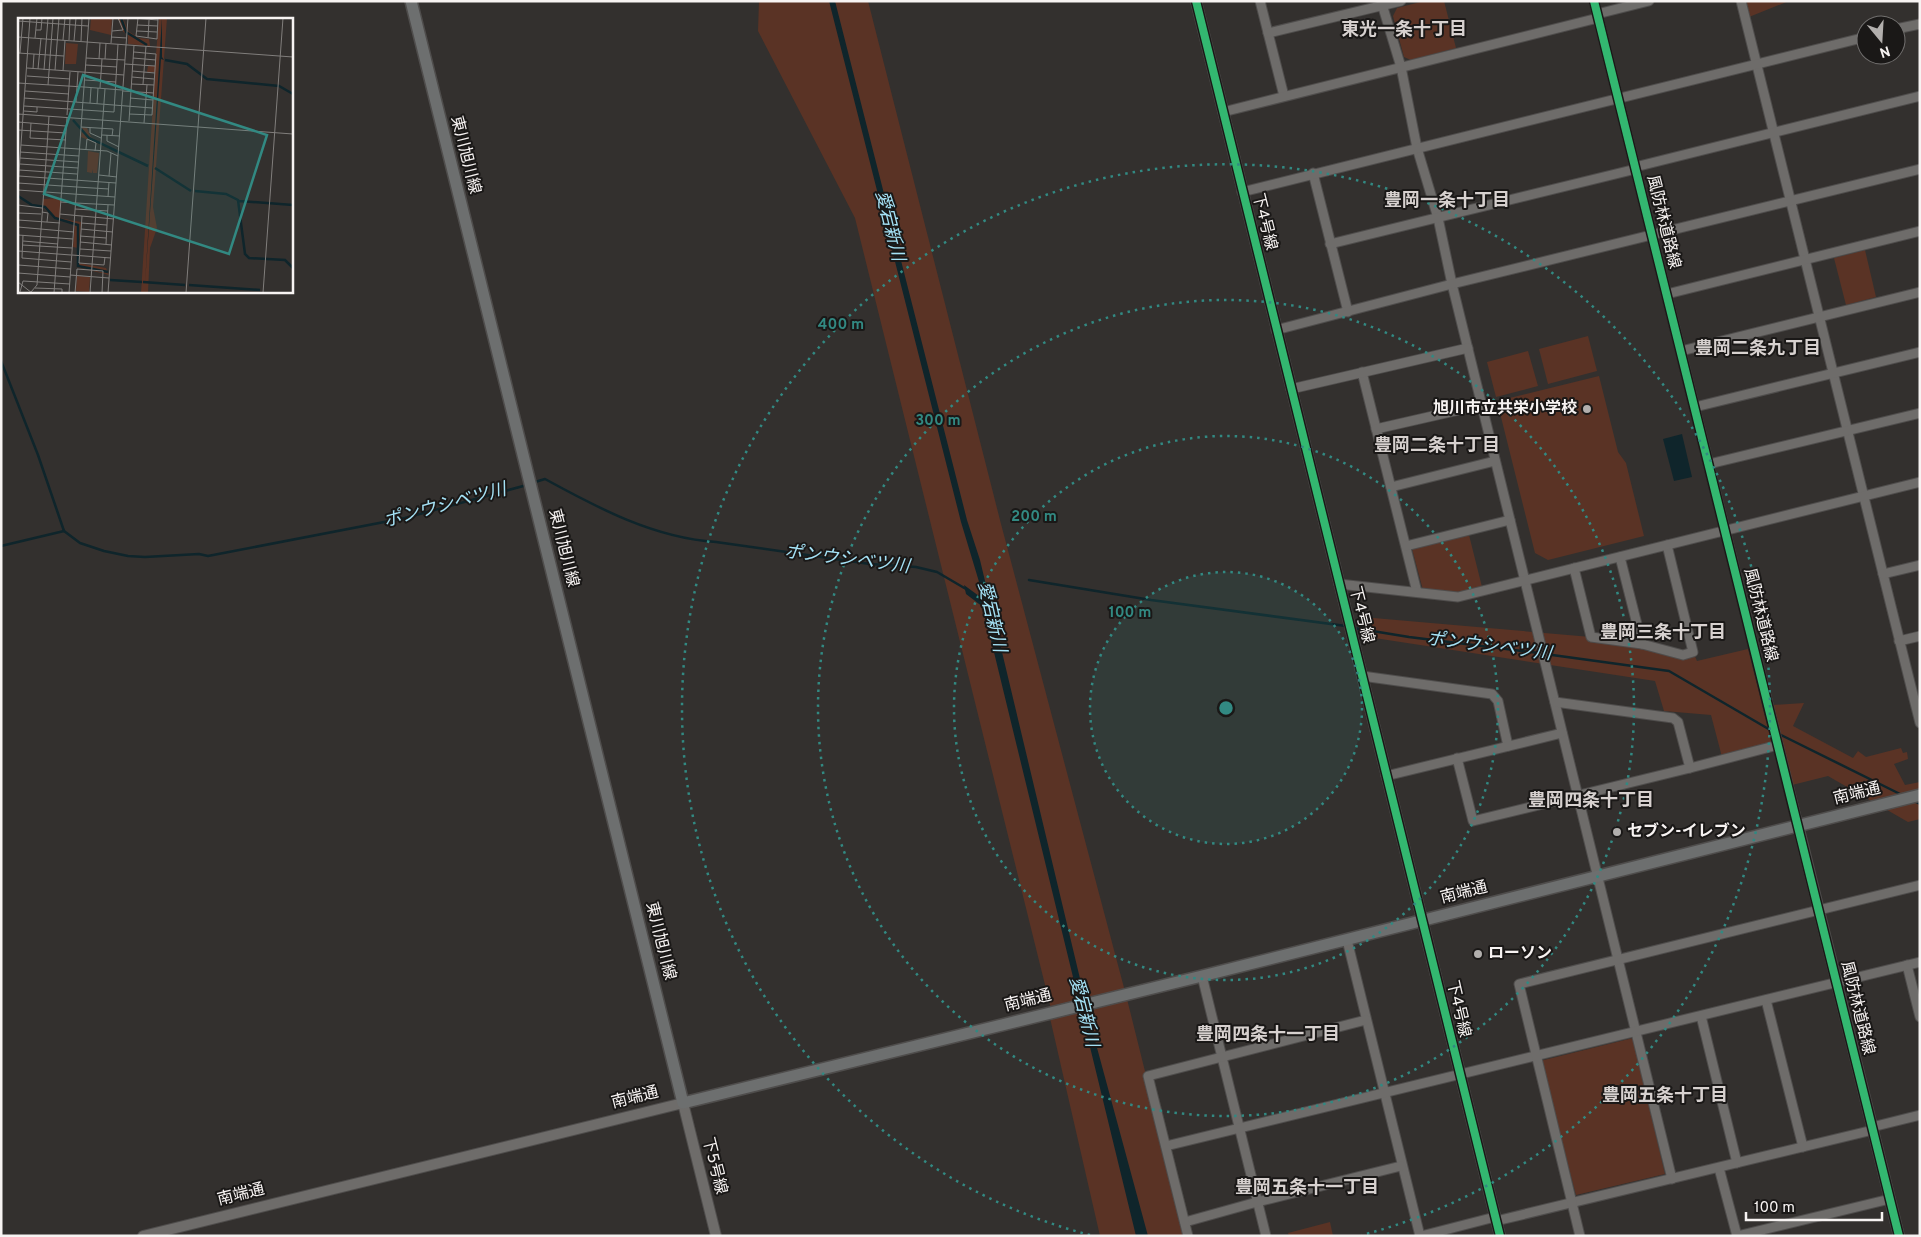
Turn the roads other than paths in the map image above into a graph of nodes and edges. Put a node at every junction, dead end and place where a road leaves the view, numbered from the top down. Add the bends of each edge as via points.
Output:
1 (410, 1) edge
2 (1196, 1) edge
3 (1260, 1) edge
4 (1402, 1) edge
5 (1594, 1) edge
6 (1649, 1) edge
7 (1741, 1) edge
8 (1382, 4) edge
9 (1598, 16) junction
10 (1920, 24) edge
11 (1906, 27) edge
12 (1268, 33) junction
13 (1856, 39) edge
14 (1757, 64) junction
15 (1401, 67) junction
16 (1284, 96) junction
17 (1920, 96) edge
18 (1618, 98) junction
19 (1223, 112) junction
20 (1774, 132) junction
21 (1417, 148) junction
22 (1635, 168) junction
23 (1920, 169) edge
24 (1313, 174) junction
25 (1242, 192) junction
26 (1790, 200) junction
27 (1438, 218) junction
28 (1920, 231) edge
29 (1652, 235) junction
30 (1330, 244) junction
31 (1805, 260) junction
32 (1452, 284) junction
33 (1920, 292) edge
34 (1666, 294) junction
35 (1348, 312) junction
36 (1819, 317) junction
37 (1276, 330) junction
38 (1468, 348) junction
39 (1680, 351) junction
40 (1920, 352) edge
41 (1362, 372) junction
42 (1833, 374) junction
43 (1291, 389) junction
44 (1481, 405) junction
45 (1694, 407) junction
46 (1920, 413) edge
47 (1376, 429) junction
48 (1847, 430) junction
49 (1495, 462) junction
50 (1709, 464) junction
51 (1920, 482) edge
52 (1391, 487) junction
53 (1863, 497) junction
54 (1510, 520) junction
55 (1725, 531) junction
56 (1667, 545) junction
57 (1406, 546) junction
58 (1620, 557) junction
59 (1920, 565) edge
60 (1574, 568) junction
61 (1882, 574) junction
62 (1525, 580) junction
63 (1339, 584) junction
64 (1417, 592) junction
65 (1920, 636) edge
66 (1900, 641) junction
67 (1642, 644) junction
68 (1362, 676) junction
69 (1555, 702) junction
70 (1918, 712) edge
71 (1920, 723) edge
72 (1562, 733) junction
73 (1778, 744) junction
74 (1508, 746) junction
75 (1457, 758) junction
76 (1690, 768) junction
77 (1386, 776) junction
78 (1578, 795) junction
79 (1920, 795) edge
80 (1798, 825) junction
81 (1597, 876) junction
82 (1920, 885) edge
83 (1819, 910) junction
84 (1423, 920) junction
85 (1347, 940) junction
86 (1618, 959) junction
87 (1920, 962) edge
88 (1907, 965) junction
89 (1202, 976) junction
90 (1837, 982) junction
91 (1766, 1000) junction
92 (1701, 1016) junction
93 (1920, 1017) edge
94 (1366, 1020) junction
95 (1636, 1032) junction
96 (1222, 1056) junction
97 (1536, 1056) junction
98 (1460, 1074) junction
99 (1384, 1092) junction
100 (683, 1103) junction
101 (1920, 1115) edge
102 (1239, 1128) junction
103 (1873, 1128) junction
104 (1166, 1146) junction
105 (1803, 1147) junction
106 (1737, 1163) junction
107 (1401, 1166) junction
108 (1719, 1168) junction
109 (1672, 1179) junction
110 (1890, 1199) junction
111 (1257, 1202) junction
112 (1572, 1204) junction
113 (1495, 1219) junction
114 (1185, 1222) junction
115 (143, 1236) edge
116 (716, 1236) edge
117 (1188, 1236) edge
118 (1266, 1236) edge
119 (1420, 1236) edge
120 (1500, 1236) edge
121 (1580, 1236) edge
122 (1737, 1236) edge
123 (1899, 1236) edge

1 - 100 main road, 東川旭川線
2 - 19 street, 下4号線
3 - 12 street
4 - 8 street
5 - 9 street, 風防林道路線
6 - 9 street
7 - 14 street
8 - 12 street
8 - 15 street
9 - 15 street
9 - 18 street, 風防林道路線
10 - 11 street
12 - 16 street
13 - 14 street
14 - 18 street
14 - 20 street
15 - 16 street
15 - 21 street
16 - 19 street
17 - 20 street
18 - 21 street
18 - 22 street, 風防林道路線
19 - 25 street, 下4号線
20 - 22 street
20 - 26 street
21 - 24 street
21 - 27 street
22 - 27 street
22 - 29 street, 風防林道路線
23 - 26 street
24 - 25 street
24 - 30 street
25 - 37 street, 下4号線
26 - 29 street
26 - 31 street
27 - 30 street
27 - 32 street
28 - 31 street
29 - 32 street
29 - 34 street, 風防林道路線
30 - 35 street
31 - 34 street
31 - 36 street
32 - 35 street
32 - 38 street
33 - 36 street
34 - 39 street, 風防林道路線
35 - 37 street
36 - 39 street
36 - 42 street
37 - 43 street, 下4号線
38 - 41 street
38 - 44 street
39 - 45 street, 風防林道路線
40 - 42 street
41 - 43 street
41 - 47 street
42 - 45 street
42 - 48 street
43 - 63 street, 下4号線
44 - 47 street
44 - 49 street
45 - 50 street, 風防林道路線
46 - 48 street
47 - 52 street
48 - 50 street
48 - 53 street
49 - 52 street
49 - 54 street
50 - 55 street, 風防林道路線
51 - 53 street
52 - 57 street
53 - 55 street
53 - 61 street
54 - 57 street
54 - 62 street
55 - 56 street
55 - 73 street, 風防林道路線
56 - 58 street
56 - 67 street via 1693,652 1683,654
57 - 64 street
58 - 60 street
58 - 67 street
59 - 61 street
60 - 62 street
60 - 67 street via 1591,637
61 - 66 street
62 - 64 street via 1458,597
62 - 69 street
63 - 64 street
63 - 68 street, 下4号線
65 - 66 street
66 - 70 street
68 - 74 street via 1492,694 1498,701
68 - 77 street, 下4号線
69 - 72 street
69 - 76 street via 1673,718 1678,722
70 - 71 street
72 - 74 street
72 - 78 street
73 - 76 street
73 - 80 street, 風防林道路線
74 - 75 street
75 - 77 street
75 - 78 street via 1473,821
76 - 78 street
77 - 84 street, 下4号線
78 - 81 street
79 - 80 main road, 南端通
80 - 81 main road, 南端通
80 - 83 street, 風防林道路線
81 - 84 main road, 南端通
81 - 86 street
82 - 83 street
83 - 86 street
83 - 90 street, 風防林道路線
84 - 85 main road, 南端通
84 - 98 street, 下4号線
85 - 89 main road, 南端通
85 - 94 street
86 - 95 street
86 - 97 street via 1519,984
87 - 88 street
88 - 90 street
88 - 93 street
89 - 96 street
89 - 100 main road, 南端通
90 - 91 street
90 - 103 street, 風防林道路線
91 - 92 street
91 - 105 street
92 - 95 street
92 - 106 street
94 - 96 street
94 - 99 street
95 - 97 street
95 - 109 street
96 - 102 street
96 - 104 street via 1148,1076
97 - 98 street
97 - 112 street
98 - 99 street
98 - 113 street, 下4号線
99 - 102 street
99 - 107 street
100 - 115 street, 南端通
100 - 116 street, 下5号線
101 - 103 street
102 - 104 street
102 - 111 street
103 - 105 street
103 - 110 street, 風防林道路線
104 - 114 street
105 - 106 street
106 - 108 street
107 - 111 street
107 - 119 street
108 - 109 street
108 - 122 street
109 - 112 street
110 - 122 street
110 - 123 street, 風防林道路線
111 - 114 street
111 - 118 street
112 - 113 street
112 - 121 street
113 - 119 street
113 - 120 street, 下4号線
114 - 117 street

